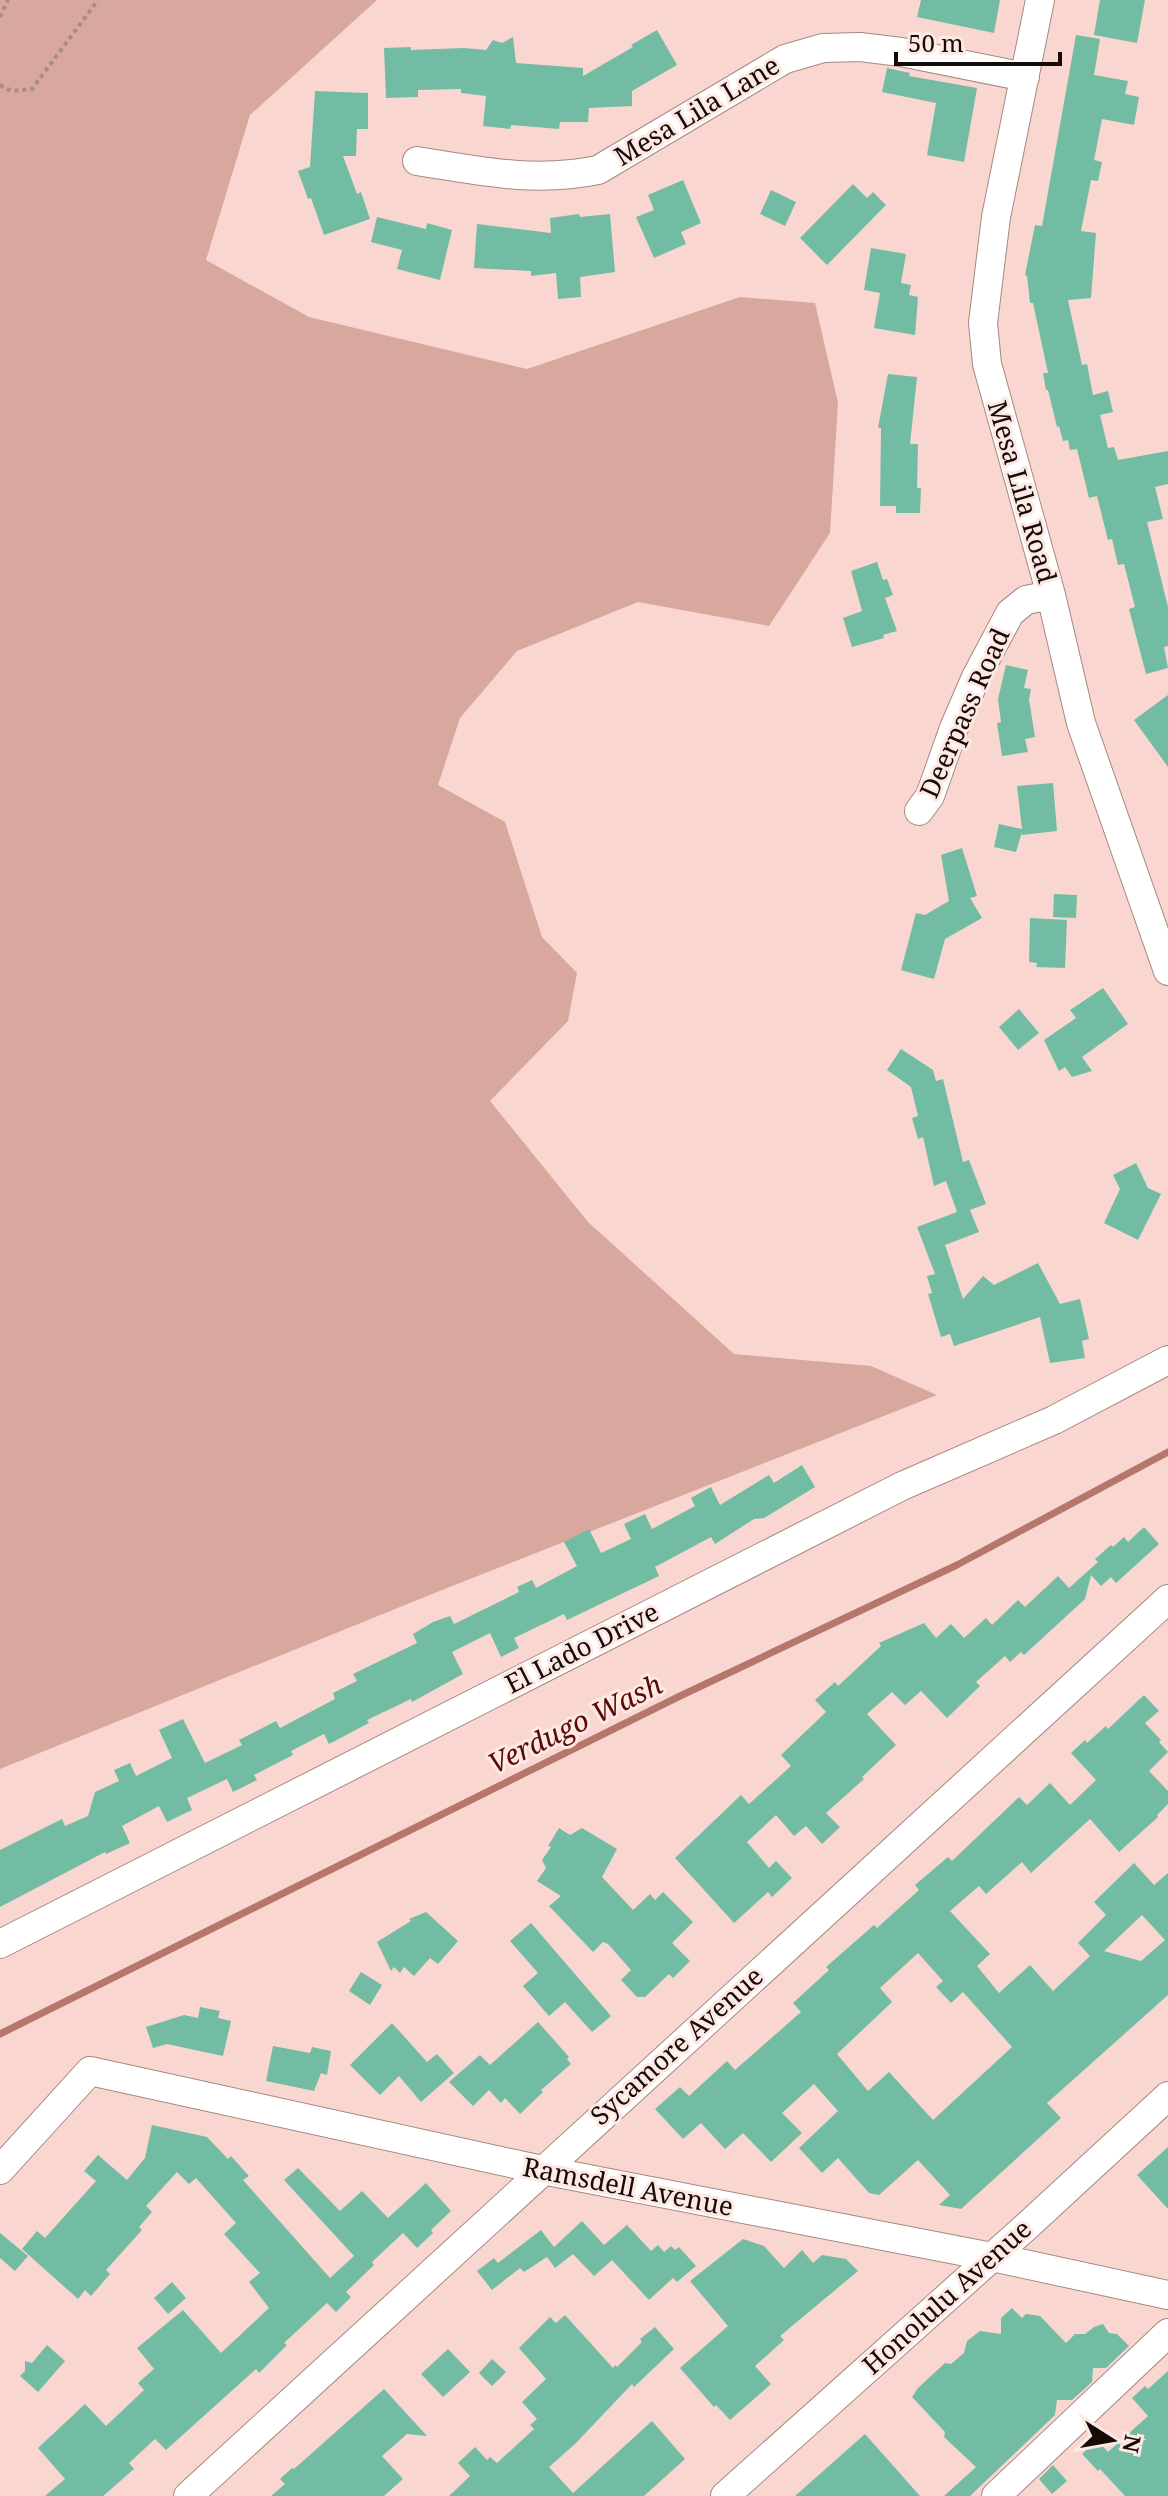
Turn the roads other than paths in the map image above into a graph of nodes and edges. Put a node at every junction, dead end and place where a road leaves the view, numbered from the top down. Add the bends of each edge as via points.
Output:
1 (1040, 0) edge
2 (1025, 77) junction
3 (417, 161) dead end
4 (1051, 595) junction
5 (919, 811) dead end
6 (1168, 971) edge
7 (1168, 1360) edge
8 (1168, 1599) edge
9 (0, 1944) edge
10 (1168, 2096) edge
11 (0, 2170) edge
12 (542, 2170) junction
13 (992, 2257) junction
14 (1168, 2295) edge
15 (1168, 2333) edge
16 (188, 2496) edge
17 (725, 2496) edge
18 (996, 2496) edge

1 - 2 street, Mesa Lila Road
2 - 3 street, Mesa Lila Lane via 901,52 823,48 785,59 598,170 510,176
2 - 4 street, Mesa Lila Road via 996,217 983,323 987,364
4 - 5 street, Deerpass Road via 1026,600 1010,613
4 - 6 street, Mesa Lila Road via 1081,723
7 - 9 street, El Lado Drive via 1054,1420 902,1486
8 - 12 street, Sycamore Avenue
10 - 13 street, Honolulu Avenue
11 - 12 street, Ramsdell Avenue via 90,2071
12 - 13 street, Ramsdell Avenue
12 - 16 street, Sycamore Avenue
13 - 14 street, Ramsdell Avenue
13 - 17 street, Honolulu Avenue
15 - 18 street

